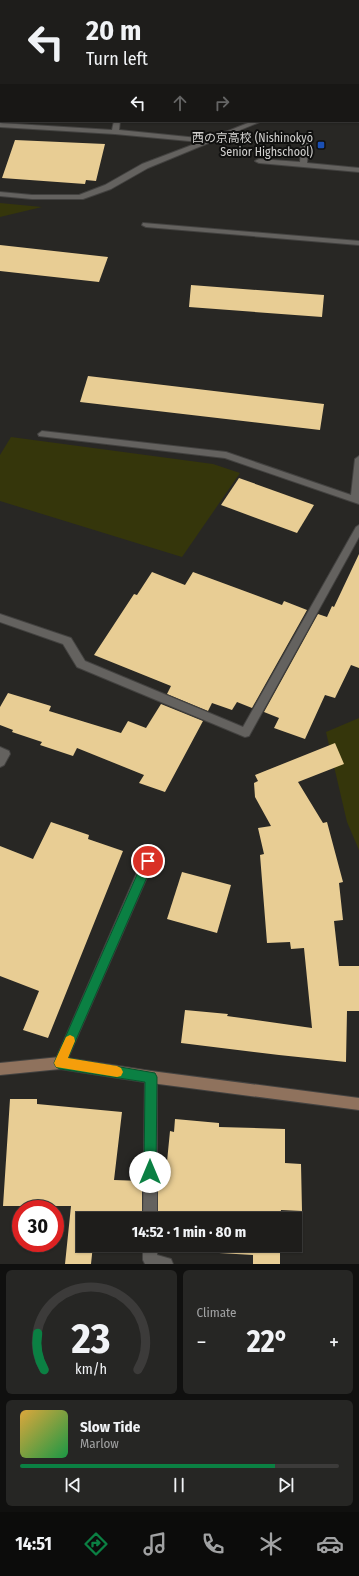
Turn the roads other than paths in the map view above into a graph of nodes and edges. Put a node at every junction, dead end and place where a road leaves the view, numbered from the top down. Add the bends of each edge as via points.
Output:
1 (117, 122) edge
2 (257, 122) edge
3 (0, 125) edge
4 (115, 132) junction
5 (305, 139) dead end
6 (209, 140) junction
7 (258, 160) dead end
8 (303, 164) junction
9 (359, 170) edge
10 (0, 194) edge
11 (146, 225) dead end
12 (359, 243) edge
13 (42, 434) dead end
14 (359, 459) edge
15 (357, 501) edge
16 (359, 530) edge
17 (0, 618) edge
18 (0, 752) edge
19 (0, 762) edge
20 (148, 861) dead end
21 (60, 1063) junction
22 (0, 1069) edge
23 (151, 1077) junction
24 (359, 1104) edge
25 (150, 1212) edge
26 (150, 1252) edge
27 (166, 1264) edge

1 - 4 street
2 - 6 street
3 - 4 street
4 - 6 street
5 - 8 street
6 - 10 street via 145,166 108,187 80,197
7 - 8 street
8 - 9 street
11 - 12 street
13 - 15 street via 226,456
14 - 15 street
16 - 17 street via 245,733 80,664 67,641
18 - 19 street via 4,754
20 - 21 street
21 - 22 street
21 - 23 street
23 - 24 street
23 - 25 street
26 - 27 street via 150,1260

